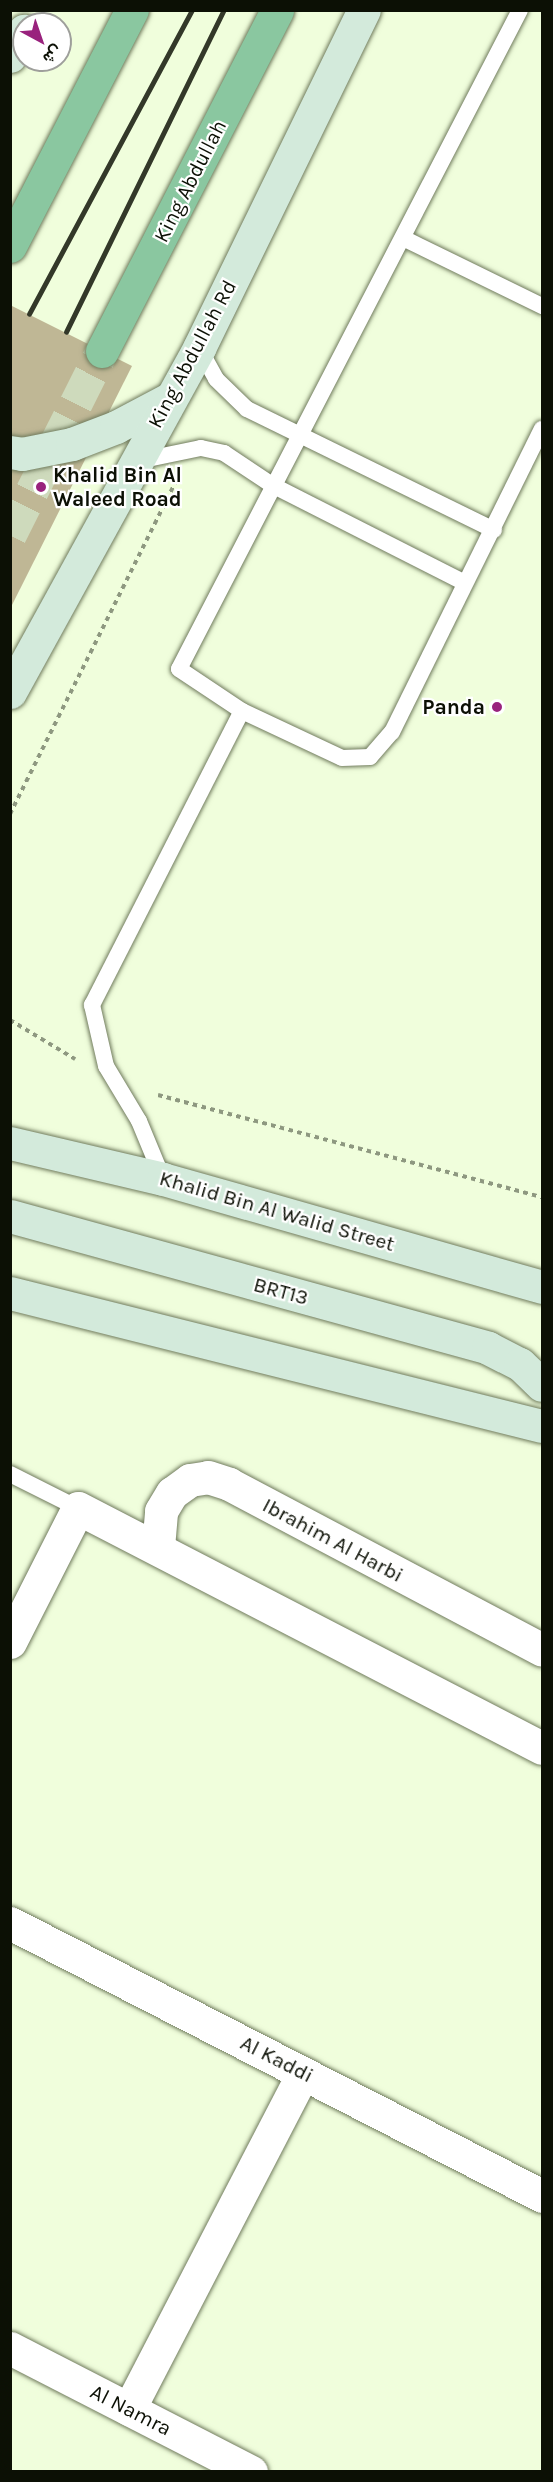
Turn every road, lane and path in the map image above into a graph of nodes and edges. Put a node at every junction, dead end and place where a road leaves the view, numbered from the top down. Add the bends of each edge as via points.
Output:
1 (132, 10) edge
2 (277, 10) edge
3 (364, 10) edge
4 (520, 10) edge
5 (403, 238) junction
6 (10, 246) edge
7 (543, 306) edge
8 (199, 348) junction
9 (102, 351) tunnel mouth
10 (171, 398) junction
11 (543, 429) edge
12 (300, 433) junction
13 (191, 450) junction
14 (10, 452) edge
15 (134, 462) junction
16 (272, 485) junction
17 (495, 530) junction
18 (465, 583) junction
19 (10, 692) edge
20 (242, 711) junction
21 (10, 814) edge
22 (10, 1020) edge
23 (117, 1085) junction
24 (10, 1143) edge
25 (163, 1179) junction
26 (543, 1197) edge
27 (10, 1216) edge
28 (543, 1287) edge
29 (10, 1293) edge
30 (543, 1385) edge
31 (543, 1426) edge
32 (10, 1474) edge
33 (78, 1508) junction
34 (158, 1546) junction
35 (10, 1642) edge
36 (543, 1650) edge
37 (543, 1748) edge
38 (10, 1923) edge
39 (303, 2073) junction
40 (543, 2196) edge
41 (10, 2348) edge
42 (129, 2409) junction
43 (251, 2472) edge

1 - 6 highway
2 - 9 highway, King Abdullah
3 - 8 main road, King Abdullah Rd
4 - 5 lane
5 - 7 lane
5 - 12 lane
8 - 10 main road, King Abdullah Rd
8 - 12 lane via 216,379 240,404
10 - 14 main road via 117,427 72,444 22,454
10 - 15 main road, King Abdullah Rd
11 - 17 lane
12 - 16 lane
12 - 17 lane
13 - 15 lane
13 - 16 lane via 224,453
13 - 21 path
15 - 19 main road, King Abdullah Rd
16 - 18 lane
16 - 20 lane via 179,669
17 - 18 lane
18 - 20 lane via 392,732 370,757 342,758
20 - 23 lane via 92,1005 106,1066
22 - 23 path
23 - 25 lane via 139,1121
23 - 26 path
24 - 25 main road, Khalid Bin Al Walid Street
25 - 28 main road, Khalid Bin Al Walid Street
27 - 30 main road, BRT13 via 488,1348 520,1364
29 - 31 main road
32 - 33 lane
33 - 34 street
33 - 35 street
34 - 36 street, Ibrahim Al Harbi via 161,1511 172,1493 190,1480 208,1477 229,1484
34 - 37 street
38 - 39 street, Al Kaddi
39 - 40 street, Al Kaddi
39 - 42 street
41 - 42 street, Al Namra
42 - 43 street, Al Namra

